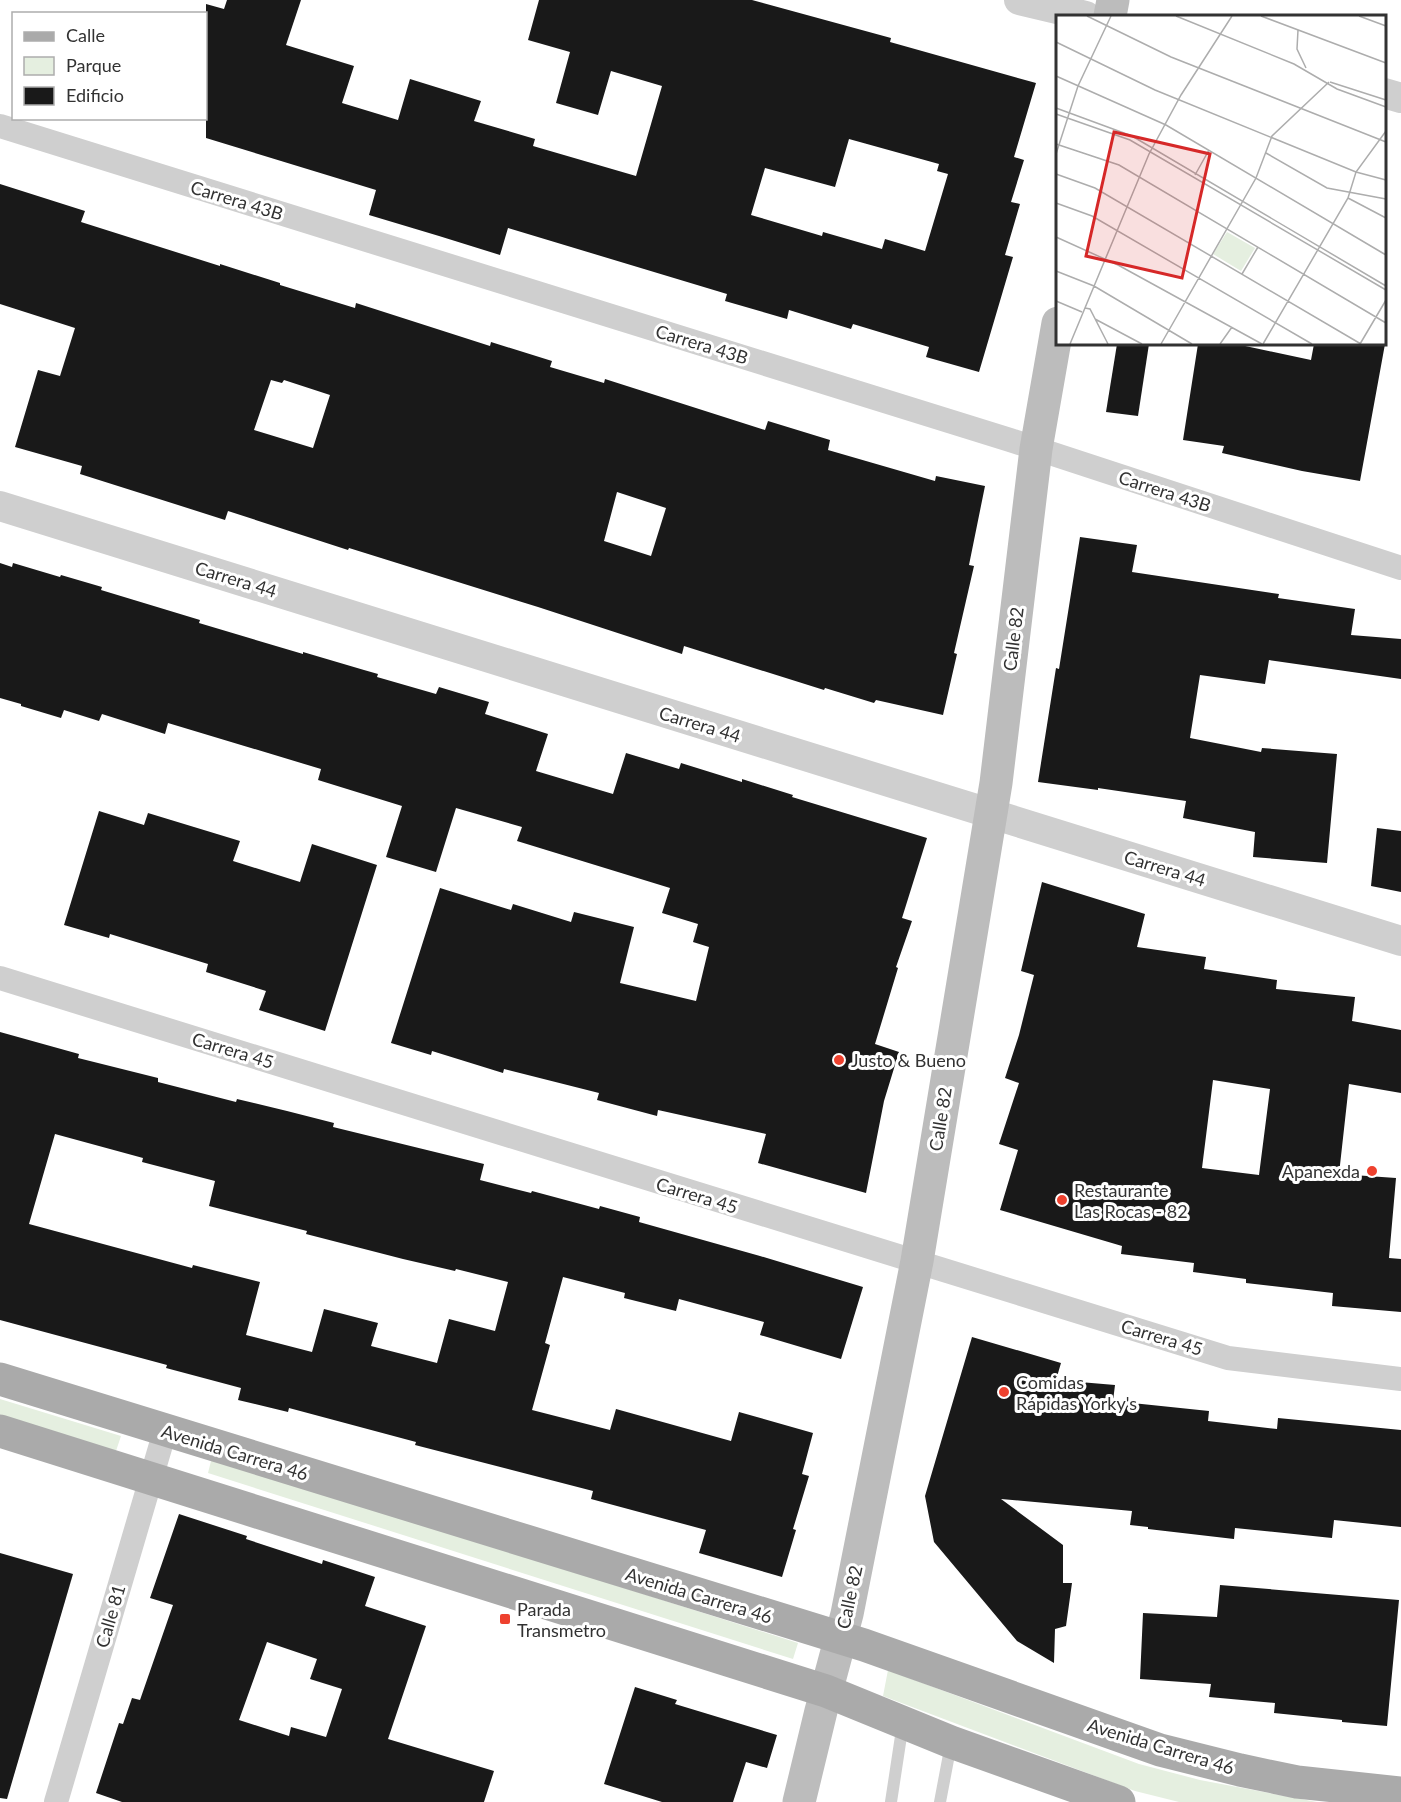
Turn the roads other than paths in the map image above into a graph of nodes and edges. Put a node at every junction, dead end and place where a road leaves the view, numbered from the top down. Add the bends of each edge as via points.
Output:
1 (1019, 0) edge
2 (1113, 0) edge
3 (1082, 15) edge
4 (1110, 15) edge
5 (1386, 94) edge
6 (1401, 98) edge
7 (0, 126) edge
8 (1056, 334) edge
9 (1036, 449) junction
10 (0, 506) edge
11 (1401, 568) edge
12 (991, 813) junction
13 (1401, 941) edge
14 (0, 978) edge
15 (917, 1261) junction
16 (0, 1379) edge
17 (1401, 1379) edge
18 (0, 1431) edge
19 (165, 1431) junction
20 (151, 1479) junction
21 (840, 1638) junction
22 (826, 1691) junction
23 (903, 1722) junction
24 (951, 1742) junction
25 (1401, 1793) edge
26 (804, 1801) edge
27 (56, 1802) edge
28 (891, 1802) edge
29 (940, 1802) edge
30 (1119, 1802) edge

1 - 3 street
2 - 4 main road
5 - 6 street
7 - 9 street, Carrera 43B
8 - 9 main road, Calle 82
9 - 11 street, Carrera 43B
9 - 12 main road, Calle 82
10 - 12 street, Carrera 44
12 - 13 street, Carrera 44
12 - 15 main road, Calle 82
14 - 15 street, Carrera 45
15 - 17 street, Carrera 45 via 1228,1358
15 - 21 main road, Calle 82
16 - 19 main road, Avenida Carrera 46
18 - 20 main road
19 - 20 street, Calle 81
19 - 21 main road, Avenida Carrera 46
20 - 22 main road
20 - 27 street, Calle 81
21 - 22 main road, Calle 82
21 - 25 main road, Avenida Carrera 46 via 1160,1750 1297,1782
22 - 23 main road
22 - 26 main road, Calle 82
23 - 24 main road
23 - 28 lane
24 - 29 lane
24 - 30 main road

